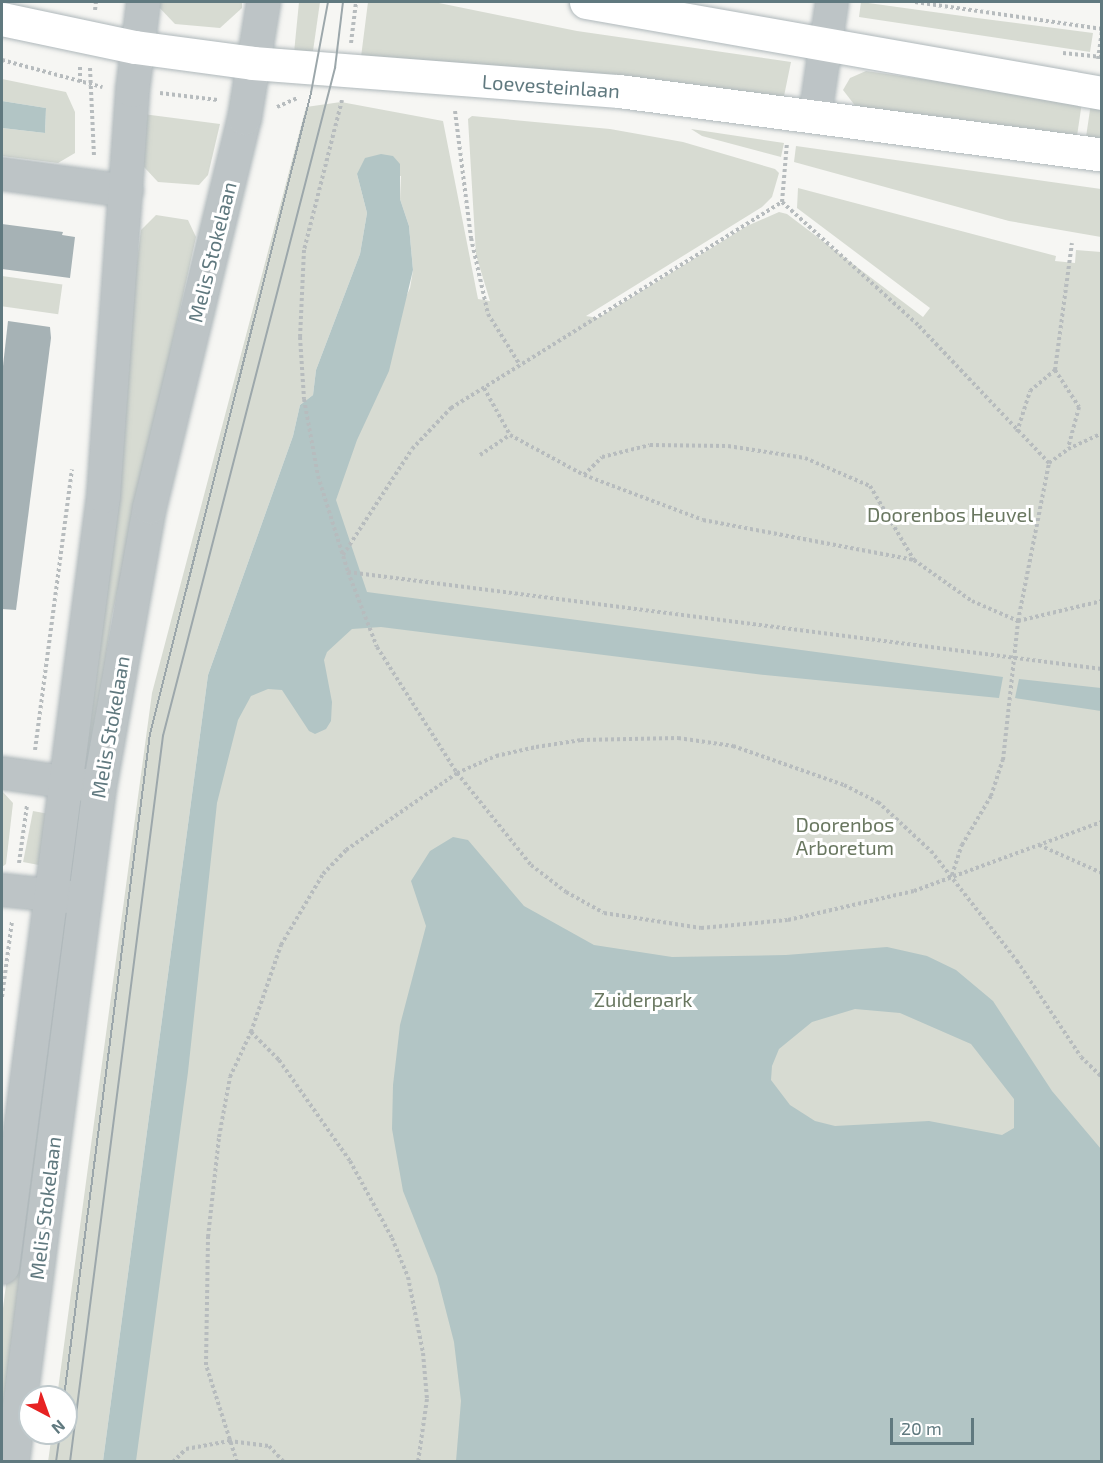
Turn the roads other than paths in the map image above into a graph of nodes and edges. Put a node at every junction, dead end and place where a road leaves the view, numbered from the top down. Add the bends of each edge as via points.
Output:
1 (143, 2) edge
2 (263, 2) edge
3 (586, 2) edge
4 (832, 2) edge
5 (2, 19) edge
6 (826, 45) junction
7 (135, 47) junction
8 (253, 63) junction
9 (1101, 93) edge
10 (815, 116) junction
11 (1101, 155) edge
12 (2, 174) edge
13 (111, 189) junction
14 (16, 774) edge
15 (64, 782) junction
16 (99, 787) junction
17 (8, 890) edge
18 (48, 895) junction
19 (84, 899) junction
20 (2, 1267) edge
21 (10, 1445) edge

1 - 7 street, Melis Stokelaan
2 - 8 street, Melis Stokelaan
3 - 6 main road
4 - 6 street
5 - 7 main road, Loevesteinlaan
6 - 9 main road
6 - 10 street
7 - 8 main road, Loevesteinlaan
7 - 13 street, Melis Stokelaan via 132,90
8 - 10 main road, Loevesteinlaan via 619,91
8 - 16 street, Melis Stokelaan via 247,104 149,507
10 - 11 main road, Loevesteinlaan
12 - 13 street
13 - 15 street, Melis Stokelaan via 103,496
14 - 15 street
15 - 16 street
15 - 18 street, Melis Stokelaan
16 - 19 street, Melis Stokelaan
17 - 18 street
18 - 19 street
18 - 20 street, Melis Stokelaan
19 - 21 street, Melis Stokelaan

